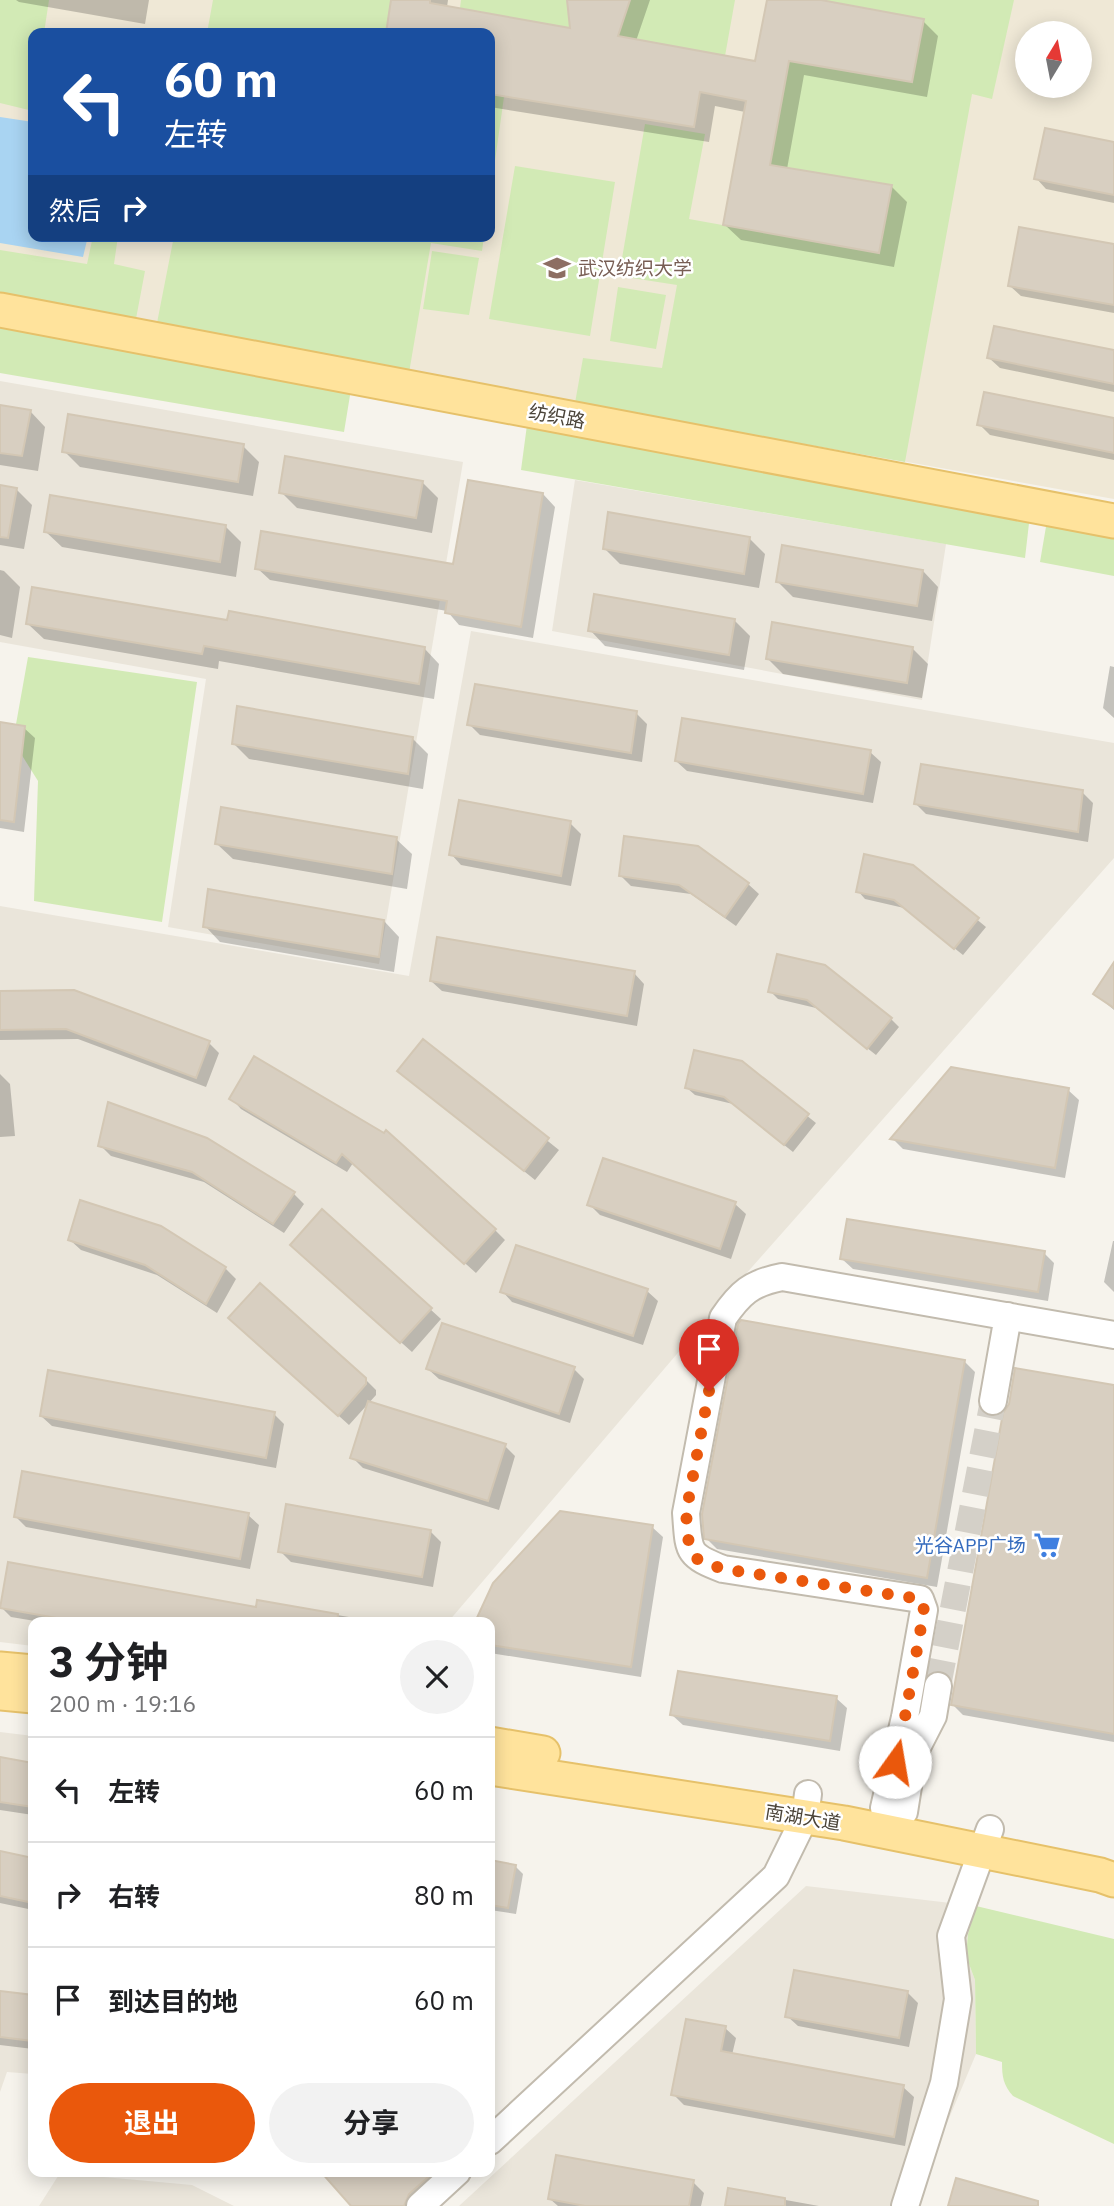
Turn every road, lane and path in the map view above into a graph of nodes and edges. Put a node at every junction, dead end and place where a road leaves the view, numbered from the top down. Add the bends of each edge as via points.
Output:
1 (0, 310) edge
2 (1114, 521) edge
3 (1008, 1316) junction
4 (1114, 1335) edge
5 (993, 1401) tunnel mouth
6 (0, 1669) edge
7 (28, 1672) edge
8 (938, 1686) tunnel mouth
9 (0, 1693) edge
10 (28, 1696) edge
11 (495, 1745) edge
12 (495, 1769) edge
13 (806, 1806) junction
14 (894, 1810) junction
15 (987, 1840) junction
16 (1114, 1855) edge
17 (1114, 1880) edge
18 (495, 2136) edge
19 (452, 2177) edge
20 (420, 2206) edge
21 (905, 2206) edge

1 - 2 main road, 纺织路
3 - 4 street
3 - 5 street
3 - 14 street via 782,1277 761,1281 738,1295 723,1318 686,1513 689,1546 698,1560 723,1569 920,1599 924,1610
6 - 7 main road
8 - 14 street via 933,1716 913,1755
9 - 10 main road
11 - 13 main road, 南湖大道
12 - 13 main road, 南湖大道
13 - 14 main road, 南湖大道
13 - 15 main road, 南湖大道
13 - 18 street via 776,1876
14 - 15 main road, 南湖大道
15 - 16 main road, 南湖大道
15 - 17 main road, 南湖大道
15 - 21 street via 951,1936 958,1999 944,2083
19 - 20 street

